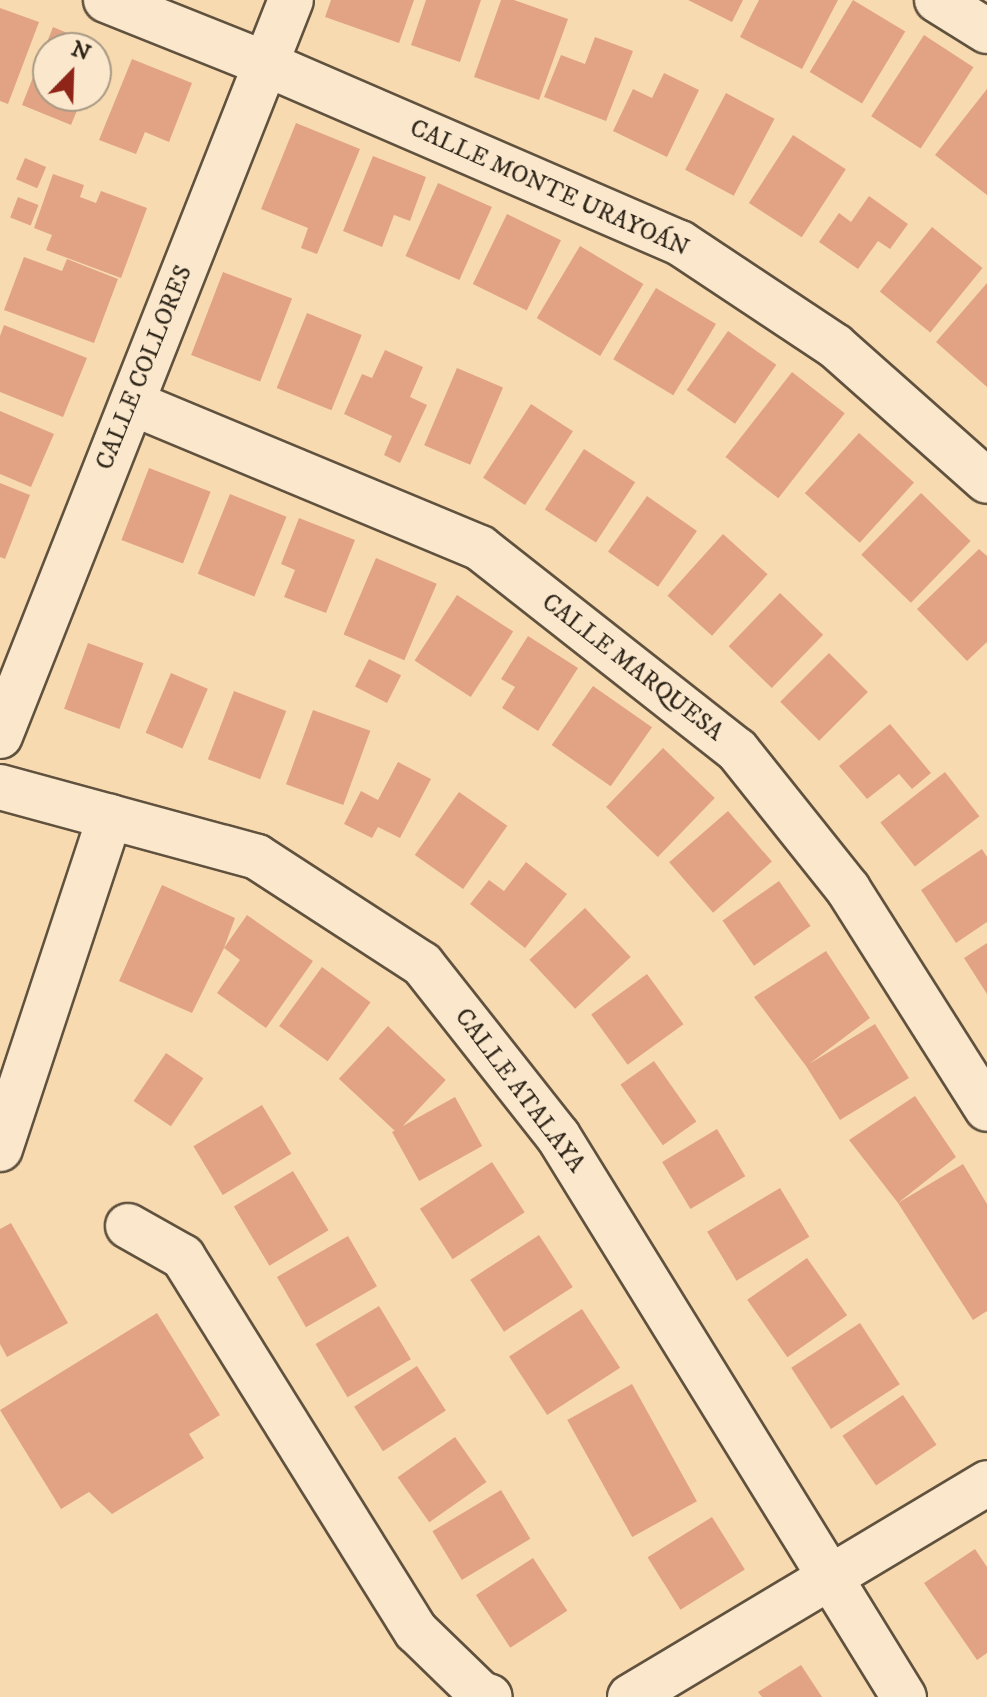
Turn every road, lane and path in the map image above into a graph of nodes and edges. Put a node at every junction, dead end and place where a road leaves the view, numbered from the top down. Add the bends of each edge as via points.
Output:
1 (106, 0) edge
2 (291, 0) edge
3 (937, 0) edge
4 (987, 31) edge
5 (266, 64) junction
6 (132, 403) junction
7 (987, 481) edge
8 (0, 736) edge
9 (0, 787) edge
10 (110, 817) junction
11 (987, 1109) edge
12 (0, 1149) edge
13 (128, 1226) dead end
14 (987, 1483) edge
15 (832, 1579) junction
16 (490, 1697) edge
17 (630, 1697) edge
18 (904, 1697) edge

1 - 5 street, CALLE MONTE URAYOÁN
2 - 5 street, CALLE COLLORES
3 - 4 street
5 - 6 street, CALLE COLLORES
5 - 7 street, CALLE MONTE URAYOÁN via 680,243 835,346
6 - 8 street, CALLE COLLORES
6 - 11 street, CALLE MARQUESA via 480,548 737,750 848,889
9 - 10 street, CALLE ATALAYA
10 - 12 street
10 - 15 street, CALLE ATALAYA via 257,857 422,964 558,1136
13 - 16 street via 183,1257 416,1631
14 - 15 street
15 - 17 street
15 - 18 street, CALLE ATALAYA

